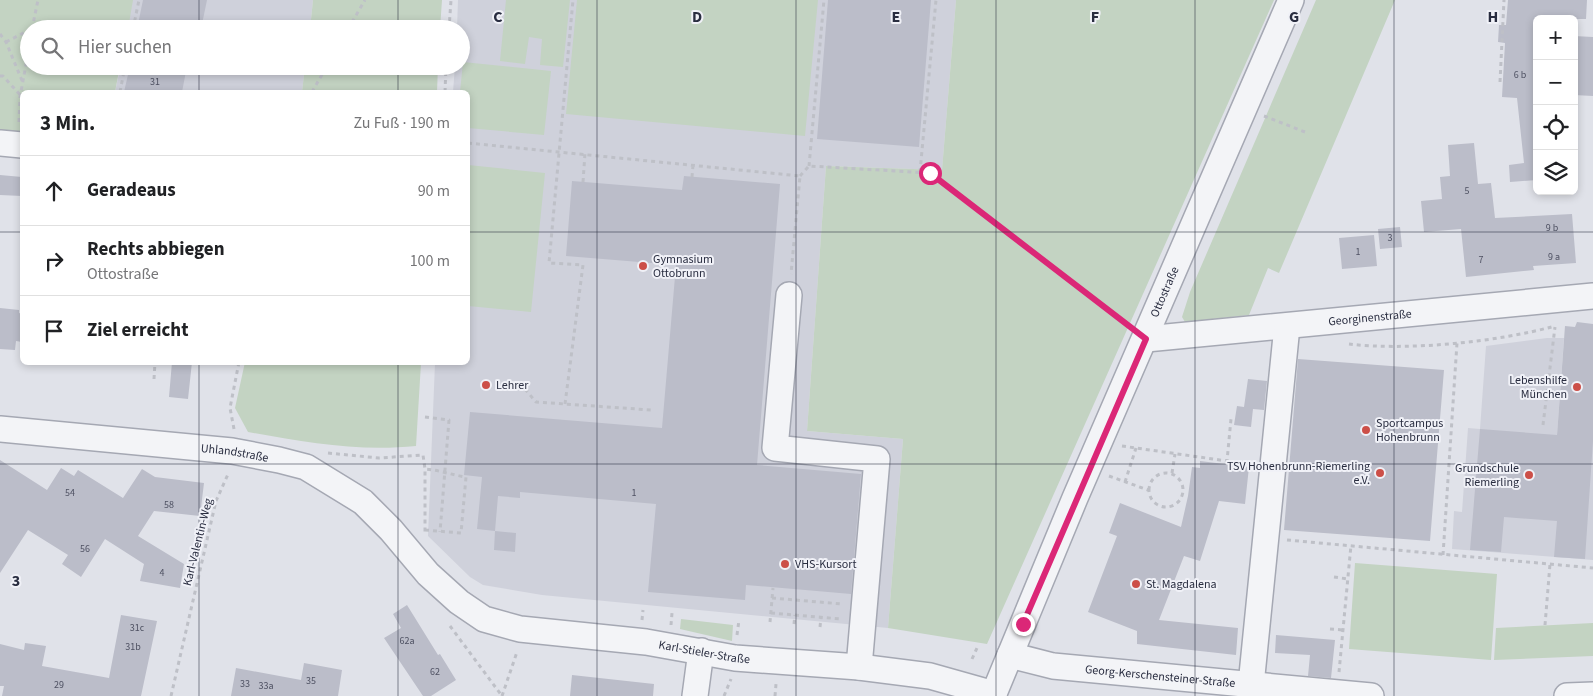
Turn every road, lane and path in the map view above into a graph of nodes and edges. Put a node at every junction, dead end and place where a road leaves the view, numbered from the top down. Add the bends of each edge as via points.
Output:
1 (38, 0) edge
2 (139, 0) edge
3 (365, 0) edge
4 (451, 0) edge
5 (573, 0) edge
6 (824, 0) edge
7 (936, 0) edge
8 (1291, 0) edge
9 (1504, 0) edge
10 (33, 20) edge
11 (135, 20) edge
12 (353, 20) edge
13 (450, 20) edge
14 (0, 34) edge
15 (20, 35) edge
16 (6, 42) junction
17 (25, 75) edge
18 (123, 75) edge
19 (322, 75) edge
20 (446, 75) edge
21 (0, 76) edge
22 (1500, 82) dead end
23 (23, 85) junction
24 (22, 90) edge
25 (120, 90) edge
26 (313, 90) edge
27 (445, 90) edge
28 (20, 96) edge
29 (20, 103) edge
30 (1245, 109) junction
31 (1305, 132) dead end
32 (470, 143) edge
33 (13, 144) edge
34 (558, 151) junction
35 (585, 153) junction
36 (693, 165) junction
37 (809, 166) junction
38 (920, 172) junction
39 (800, 176) junction
40 (692, 177) dead end
41 (583, 182) dead end
42 (789, 295) joint
43 (1593, 296) edge
44 (1556, 300) junction
45 (1287, 326) junction
46 (1555, 326) junction
47 (1146, 339) junction
48 (1457, 343) junction
49 (1345, 344) dead end
50 (155, 365) edge
51 (238, 365) edge
52 (154, 379) dead end
53 (525, 389) dead end
54 (565, 404) junction
55 (652, 410) dead end
56 (425, 417) dead end
57 (1231, 419) dead end
58 (1543, 425) dead end
59 (0, 429) edge
60 (1121, 446) dead end
61 (1136, 448) junction
62 (232, 451) junction
63 (321, 452) dead end
64 (1175, 454) junction
65 (425, 469) junction
66 (1172, 473) junction
67 (446, 475) junction
68 (1108, 476) dead end
69 (1125, 482) junction
70 (1148, 490) junction
71 (425, 530) junction
72 (440, 532) junction
73 (425, 537) dead end
74 (1266, 538) junction
75 (1351, 545) junction
76 (1443, 555) junction
77 (1550, 564) junction
78 (1593, 568) edge
79 (428, 574) joint
80 (1334, 577) dead end
81 (1348, 579) junction
82 (773, 588) dead end
83 (772, 598) junction
84 (846, 605) dead end
85 (672, 613) dead end
86 (771, 613) junction
87 (795, 615) junction
88 (822, 618) junction
89 (446, 620) dead end
90 (844, 620) dead end
91 (770, 622) dead end
92 (794, 624) dead end
93 (1545, 626) dead end
94 (671, 627) dead end
95 (820, 627) dead end
96 (1330, 628) dead end
97 (1343, 630) junction
98 (977, 648) dead end
99 (518, 650) dead end
100 (701, 651) junction
101 (1010, 655) junction
102 (972, 659) dead end
103 (859, 667) junction
104 (1251, 685) junction
105 (776, 686) dead end
106 (1137, 686) edge
107 (1333, 694) edge
108 (994, 695) edge
109 (1593, 695) edge
110 (171, 696) edge
111 (502, 696) edge
112 (695, 696) edge
113 (775, 696) edge
114 (1371, 696) edge
115 (1567, 696) edge

1 - 10 path
2 - 11 path
3 - 12 path
4 - 13 path
5 - 34 path
6 - 37 path
7 - 38 path
8 - 30 street, Ottostraße
9 - 22 path
14 - 16 path
15 - 16 path
16 - 23 path
17 - 23 path
18 - 25 path
19 - 26 path
20 - 27 path
21 - 28 path
23 - 24 path
29 - 33 path
30 - 31 path
30 - 47 street, Ottostraße
32 - 34 path
34 - 35 path
34 - 54 path via 549,263 583,265
35 - 36 path
35 - 41 path
36 - 39 path
36 - 40 path
37 - 38 path
37 - 39 path
38 - 47 path via 930,173
39 - 42 path
42 - 103 street via 775,448 877,459
43 - 44 street, Georginenstraße
44 - 45 street, Georginenstraße
44 - 46 path
45 - 47 street, Georginenstraße
45 - 74 street
46 - 48 path
46 - 58 path
47 - 101 street, Ottostraße
48 - 49 path
48 - 76 path
50 - 52 path
51 - 62 path, Karl-Valentin-Weg via 230,408 234,428
53 - 54 path via 536,402
54 - 55 path
56 - 67 path via 449,420
57 - 64 path via 1227,460
59 - 62 street, Uhlandstraße
60 - 61 path
61 - 64 path
61 - 69 path
62 - 79 street, Uhlandstraße via 306,467 341,487 363,502
62 - 110 path, Karl-Valentin-Weg via 228,476 216,501
63 - 65 path via 379,458 423,455
64 - 66 path
65 - 67 path
65 - 71 path
66 - 70 path via 1163,472 1155,476
66 - 70 path via 1183,485 1183,494 1172,506 1156,505
67 - 72 path
67 - 72 path via 466,477 461,532
68 - 69 path
69 - 70 path
71 - 72 path
71 - 73 path
74 - 75 path
74 - 104 street
75 - 76 path
75 - 81 path
76 - 77 path
77 - 78 path
77 - 93 path
79 - 100 street, Karl-Stieler-Straße via 484,619 520,629
80 - 81 path
81 - 97 path
82 - 83 path
83 - 84 path
83 - 86 path
85 - 94 path
86 - 87 path
86 - 91 path
87 - 88 path
87 - 92 path
88 - 90 path
88 - 95 path
89 - 111 path
96 - 97 path
97 - 107 path
98 - 102 path
99 - 111 path
100 - 103 street, Karl-Stieler-Straße via 734,658
100 - 112 street
101 - 106 street, Georg-Kerschensteiner-Straße
101 - 108 street, Ottostraße
103 - 108 street, Karl-Stieler-Straße via 930,676
104 - 106 street, Georg-Kerschensteiner-Straße
104 - 107 street, Georg-Kerschensteiner-Straße
105 - 113 path
107 - 114 street, Georg-Kerschensteiner-Straße
109 - 115 street

